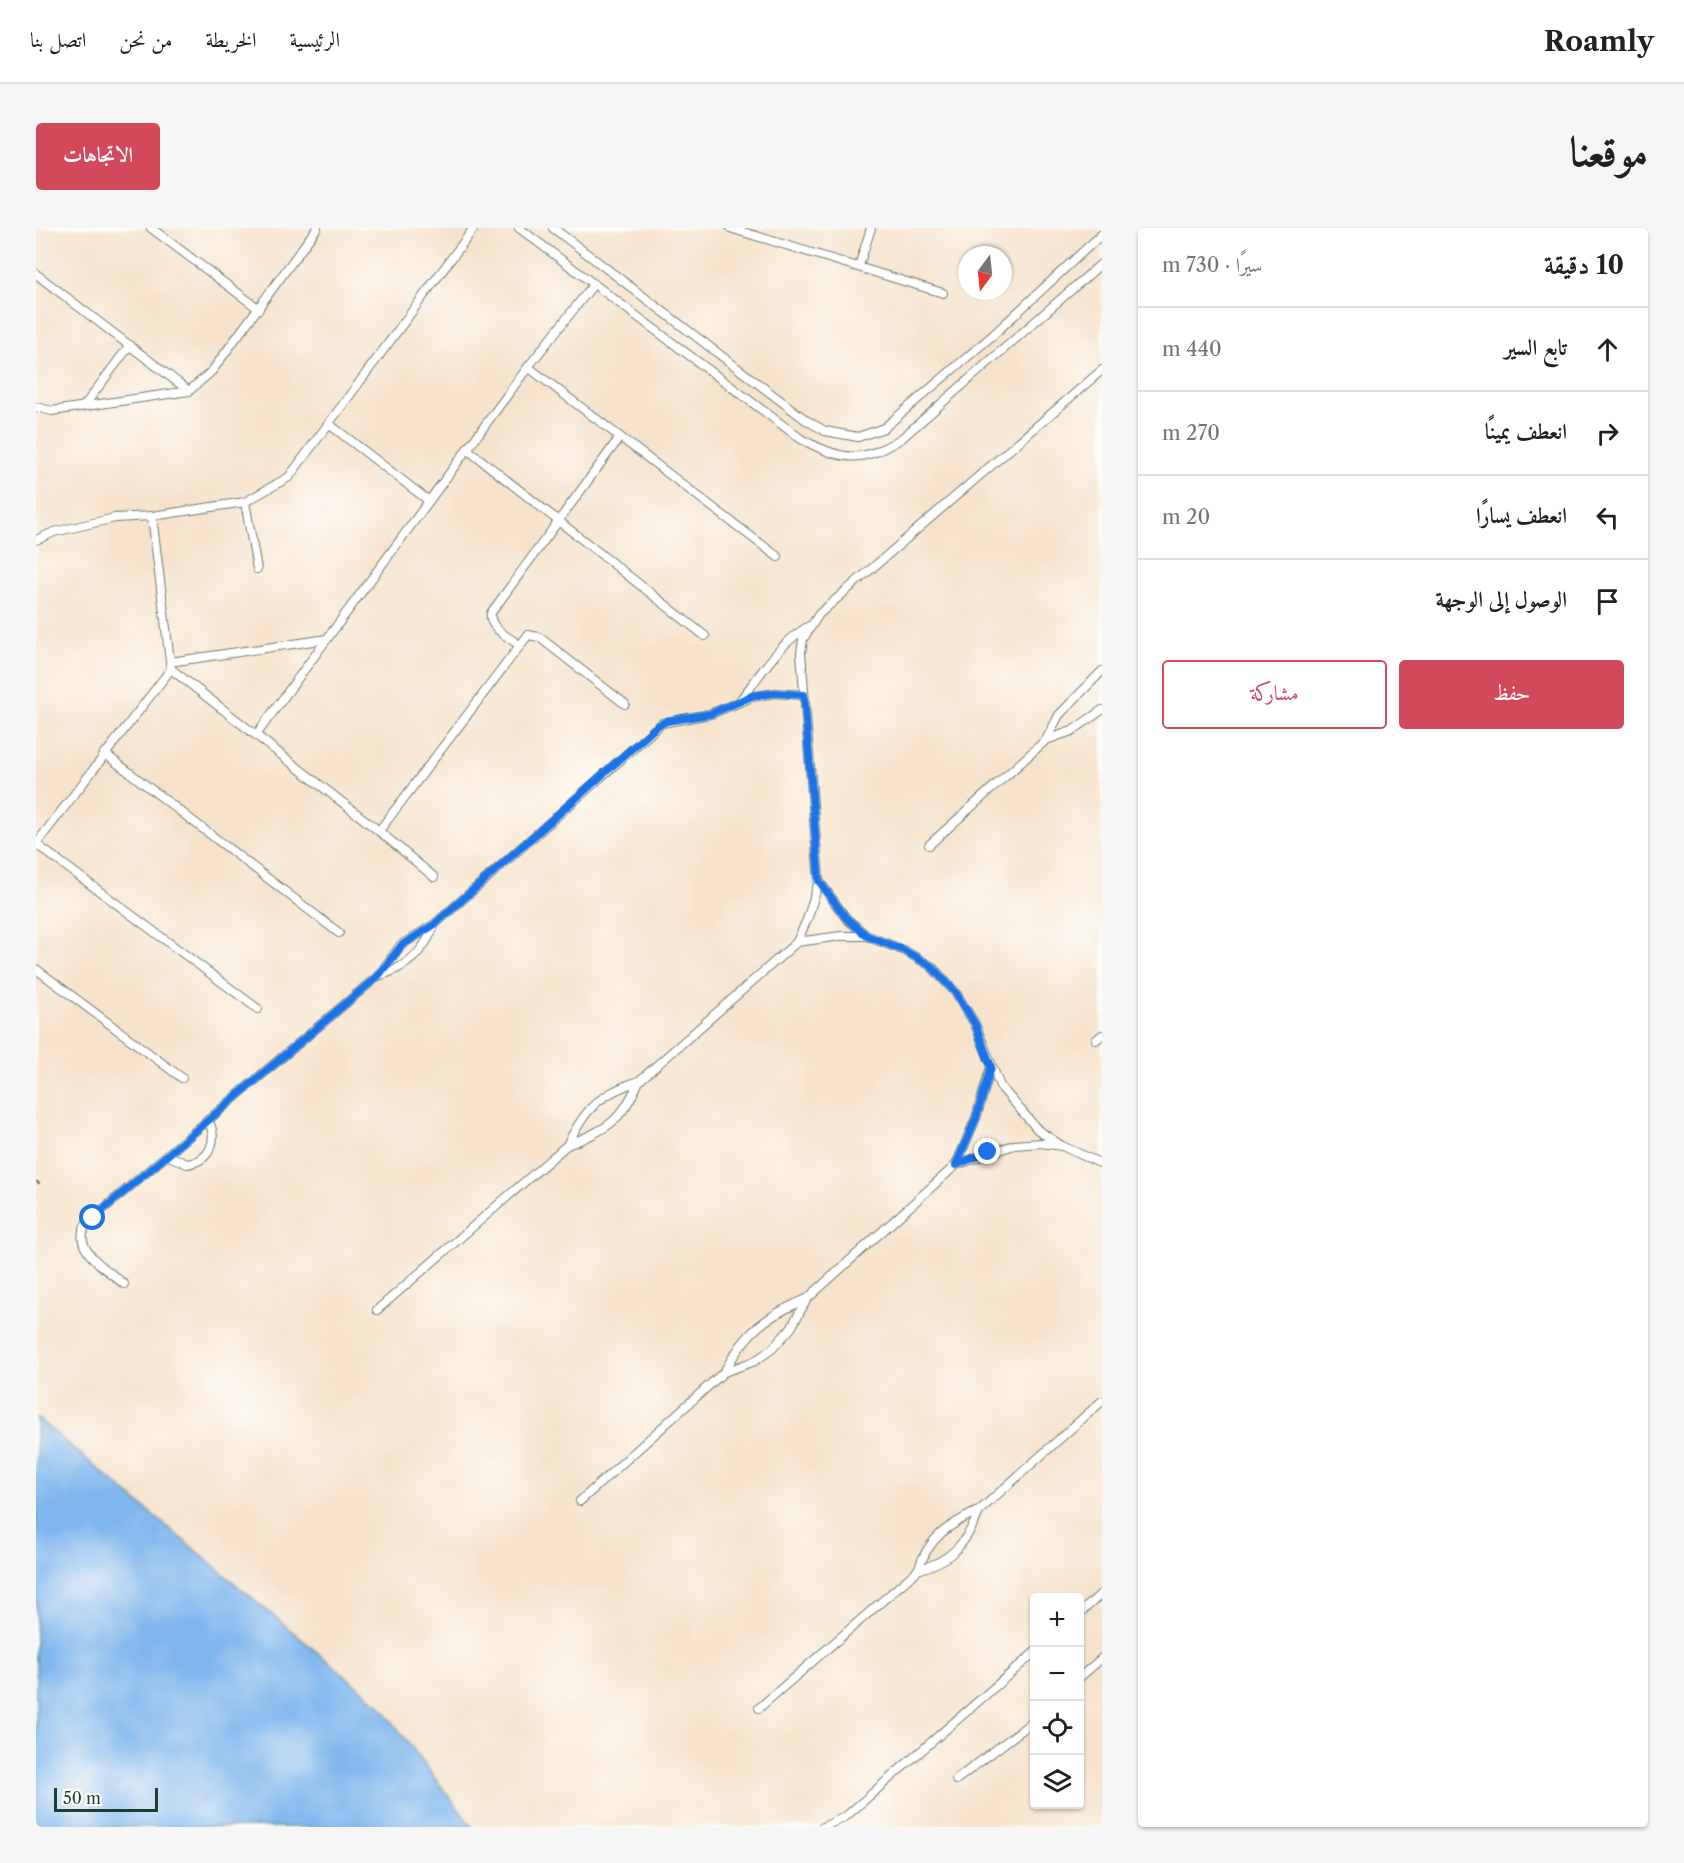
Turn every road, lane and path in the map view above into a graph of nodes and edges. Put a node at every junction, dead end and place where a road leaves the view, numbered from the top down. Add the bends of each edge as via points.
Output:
1 (151, 228) edge
2 (317, 228) edge
3 (474, 228) edge
4 (519, 228) edge
5 (553, 228) edge
6 (730, 228) edge
7 (871, 228) edge
8 (1102, 234) edge
9 (1102, 263) edge
10 (859, 266) junction
11 (36, 274) edge
12 (593, 285) junction
13 (943, 293) dead end
14 (259, 309) junction
15 (130, 345) junction
16 (528, 367) junction
17 (1102, 370) edge
18 (189, 391) junction
19 (84, 406) junction
20 (36, 407) edge
21 (329, 424) junction
22 (620, 437) junction
23 (467, 449) junction
24 (429, 501) junction
25 (245, 502) junction
26 (152, 516) junction
27 (559, 520) junction
28 (36, 540) edge
29 (778, 557) dead end
30 (257, 569) dead end
31 (810, 626) junction
32 (705, 636) dead end
33 (327, 639) junction
34 (519, 645) junction
35 (170, 665) junction
36 (1102, 671) edge
37 (804, 695) junction
38 (740, 700) junction
39 (625, 704) dead end
40 (1102, 710) edge
41 (256, 735) junction
42 (1046, 740) junction
43 (104, 753) junction
44 (379, 831) junction
45 (36, 844) edge
46 (929, 845) dead end
47 (434, 878) dead end
48 (819, 881) junction
49 (435, 924) junction
50 (339, 933) dead end
51 (867, 936) junction
52 (797, 942) junction
53 (36, 969) edge
54 (378, 976) junction
55 (258, 1008) dead end
56 (991, 1067) junction
57 (182, 1078) dead end
58 (639, 1081) junction
59 (208, 1120) junction
60 (567, 1145) junction
61 (1062, 1146) junction
62 (167, 1155) junction
63 (1102, 1164) edge
64 (956, 1165) junction
65 (36, 1181) edge
66 (42, 1186) dead end
67 (124, 1284) dead end
68 (807, 1299) junction
69 (377, 1310) dead end
70 (724, 1372) junction
71 (1102, 1401) edge
72 (580, 1501) dead end
73 (980, 1510) junction
74 (918, 1570) junction
75 (1102, 1593) edge
76 (1084, 1609) edge
77 (1030, 1656) edge
78 (1102, 1658) edge
79 (1084, 1674) edge
80 (759, 1708) dead end
81 (1030, 1724) edge
82 (956, 1780) dead end
83 (823, 1827) edge

1 - 14 lane
2 - 14 lane
3 - 21 lane
4 - 12 lane
5 - 8 lane via 806,420 825,431 858,437 884,428
6 - 10 lane
7 - 10 lane
9 - 12 lane via 902,438 859,458 836,455 801,439
10 - 13 lane
11 - 15 lane
12 - 16 lane
14 - 18 lane via 213,371
15 - 18 lane
15 - 19 lane
16 - 22 lane
16 - 23 lane
17 - 31 lane via 819,614
18 - 19 lane
19 - 20 lane via 52,411
21 - 24 lane
21 - 25 lane via 289,477
22 - 27 lane
22 - 29 lane
23 - 24 lane
23 - 27 lane
24 - 33 lane
25 - 26 lane
25 - 30 lane
26 - 28 lane via 115,518
26 - 35 lane
27 - 32 lane
27 - 34 lane via 491,613 496,628
31 - 37 lane via 801,653
31 - 38 lane via 775,652
33 - 35 lane
33 - 41 lane
34 - 39 lane via 528,635 539,637
34 - 44 lane
35 - 41 lane
35 - 43 lane
36 - 42 lane via 1059,715
37 - 38 lane via 775,693
37 - 48 lane
38 - 49 lane via 710,714 657,726
40 - 42 lane via 1072,730
41 - 44 lane
42 - 46 lane
43 - 45 lane
43 - 50 lane
44 - 47 lane
45 - 55 lane
48 - 51 lane via 846,918
48 - 52 lane
49 - 54 lane via 402,945
49 - 54 lane via 414,958
51 - 52 lane
51 - 56 lane via 931,966 956,993 975,1024
52 - 58 lane
53 - 57 lane
54 - 59 lane
56 - 61 lane via 1017,1108 1038,1130
56 - 64 lane via 976,1118
58 - 60 lane via 613,1089 594,1104 580,1119
58 - 60 lane via 629,1106 614,1122
59 - 62 lane
59 - 62 lane via 214,1134 207,1155 187,1164
60 - 69 lane
61 - 63 lane
61 - 64 lane via 1014,1145
62 - 67 lane via 82,1231 84,1249
64 - 68 lane
65 - 66 path
68 - 70 lane via 776,1312 754,1329 738,1346
68 - 70 lane via 791,1328 772,1349 755,1361
70 - 72 lane
71 - 73 lane
73 - 74 lane via 939,1534 925,1549
73 - 74 lane via 970,1533 956,1550 940,1564
74 - 80 lane
75 - 76 lane
77 - 83 lane via 845,1817
78 - 79 lane
81 - 82 lane

